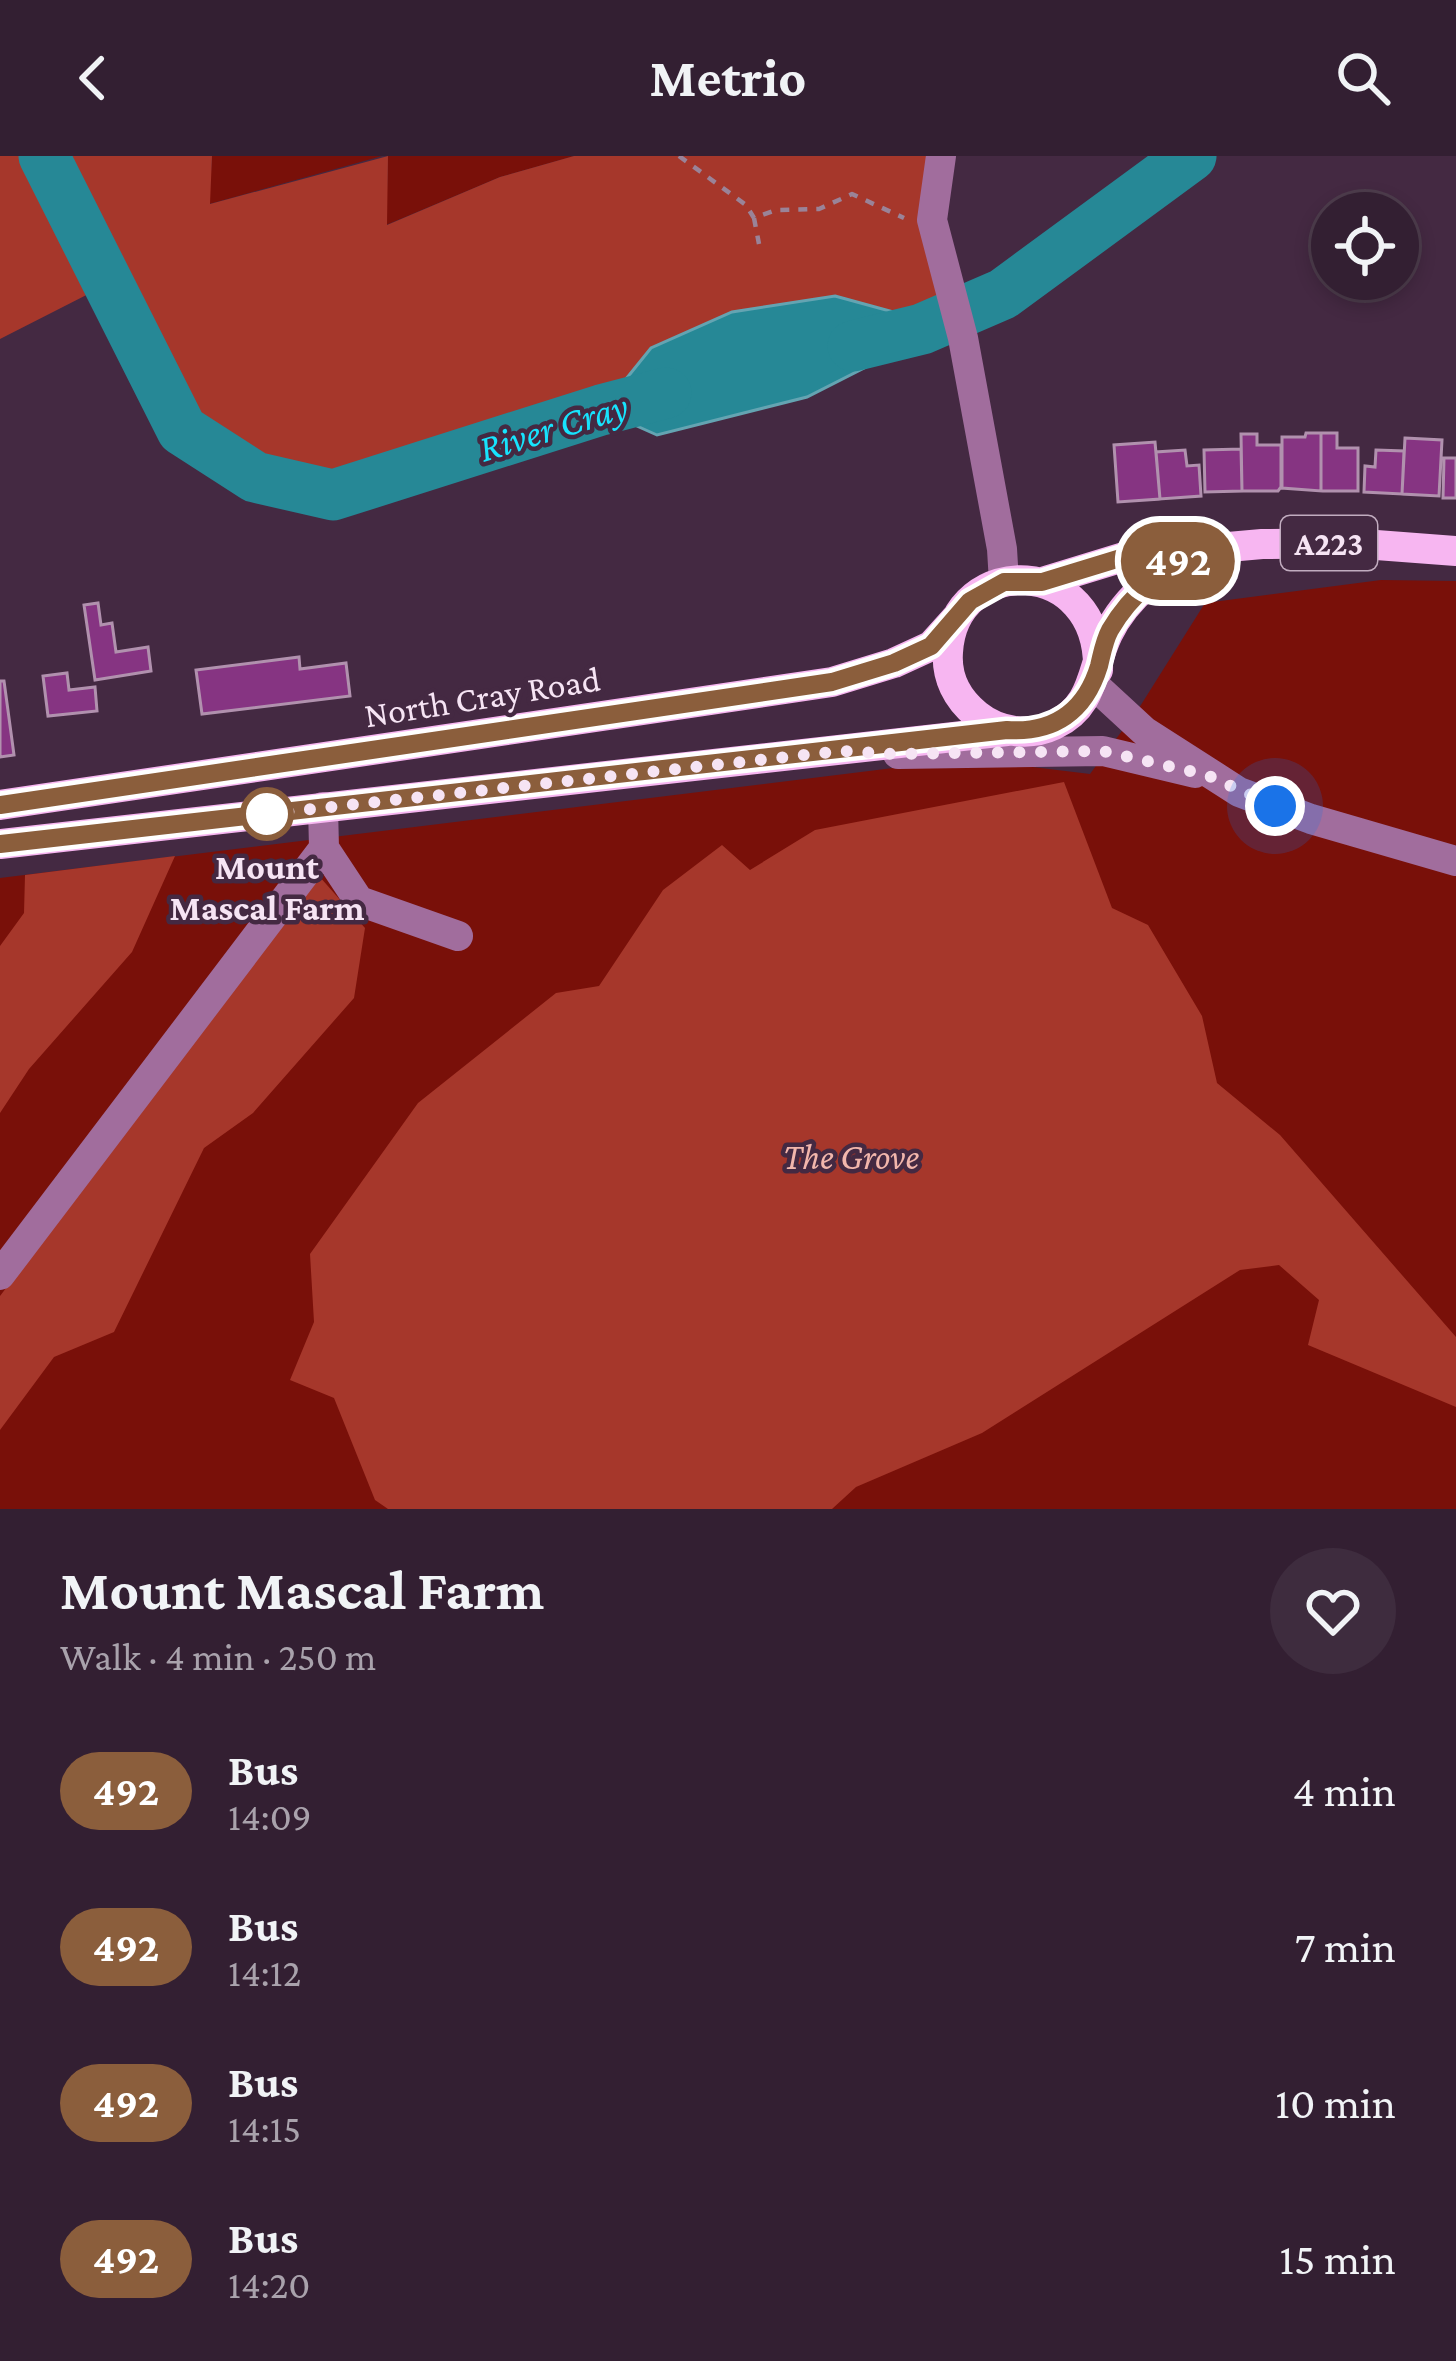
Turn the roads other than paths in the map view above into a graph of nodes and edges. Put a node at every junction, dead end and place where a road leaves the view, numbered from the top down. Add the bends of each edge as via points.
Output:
1 (941, 156) edge
2 (1201, 549) junction
3 (1456, 551) edge
4 (1004, 582) junction
5 (1042, 582) junction
6 (958, 616) junction
7 (1095, 677) junction
8 (1007, 730) junction
9 (841, 751) junction
10 (1207, 775) junction
11 (0, 805) edge
12 (323, 808) junction
13 (0, 844) edge
14 (324, 848) junction
15 (1456, 861) edge
16 (458, 936) dead end
17 (0, 1275) edge

1 - 4 lane via 932,220 962,333
2 - 3 main road, A223 via 1350,543
2 - 5 main road, A223 via 1127,556
2 - 7 main road, A223 via 1160,571 1133,599 1107,635
4 - 5 main road, A223
4 - 6 main road
5 - 7 main road via 1080,606 1092,626
6 - 8 main road via 948,638 953,686 985,722
6 - 11 main road, North Cray Road via 931,646 832,682
7 - 8 main road, A223 via 1080,707 1055,725
7 - 10 lane via 1144,731
8 - 9 main road, A223
9 - 10 lane via 1103,751
9 - 12 main road, A223
10 - 15 lane via 1311,819
12 - 13 main road, A223
12 - 14 lane
14 - 16 lane via 359,901
14 - 17 lane

